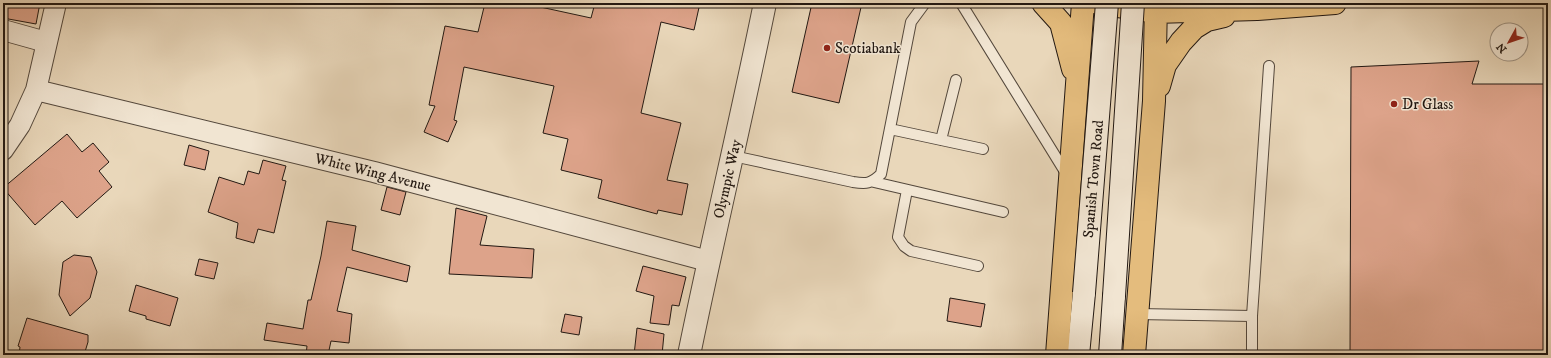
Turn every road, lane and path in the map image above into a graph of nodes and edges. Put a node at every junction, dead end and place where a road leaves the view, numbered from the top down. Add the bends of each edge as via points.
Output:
1 (56, 3) edge
2 (765, 3) edge
3 (926, 3) edge
4 (961, 3) edge
5 (1042, 3) edge
6 (1083, 3) edge
7 (1098, 3) edge
8 (1107, 3) edge
9 (1133, 3) edge
10 (1335, 3) edge
11 (1155, 8) edge
12 (1257, 9) junction
13 (3, 30) edge
14 (46, 42) junction
15 (1269, 66) dead end
16 (956, 80) dead end
17 (36, 90) junction
18 (1154, 101) junction
19 (1074, 126) junction
20 (890, 129) junction
21 (941, 140) junction
22 (984, 149) dead end
23 (3, 150) edge
24 (733, 156) junction
25 (1070, 180) junction
26 (874, 182) junction
27 (907, 190) junction
28 (1003, 212) dead end
29 (708, 261) junction
30 (978, 266) dead end
31 (1137, 314) junction
32 (1252, 316) junction
33 (689, 355) edge
34 (1057, 355) edge
35 (1078, 355) edge
36 (1110, 355) edge
37 (1134, 355) edge
38 (1252, 355) edge

1 - 14 street
2 - 24 main road, Olympic Way
3 - 20 lane via 911,22
4 - 25 lane
5 - 19 highway via 1061,24 1073,69
6 - 19 highway, Spanish Town Road
7 - 11 highway
8 - 35 main road, Spanish Town Road, bridge
9 - 36 main road, Spanish Town Road, bridge
10 - 12 highway
11 - 12 highway
11 - 18 highway
12 - 18 highway via 1207,20 1194,28 1165,65
13 - 14 street
14 - 17 street
15 - 32 lane
16 - 21 lane
17 - 23 street via 20,125
17 - 29 street, White Wing Avenue via 374,172
18 - 31 highway
19 - 25 highway, Spanish Town Road
20 - 21 lane
20 - 26 lane via 881,174
21 - 22 lane
24 - 26 lane via 863,184
24 - 29 main road, Olympic Way
25 - 34 highway, Spanish Town Road
26 - 27 lane
27 - 28 lane
27 - 30 lane via 898,237 904,246 910,251
29 - 33 main road, Olympic Way
31 - 32 lane
31 - 37 highway
32 - 38 lane

